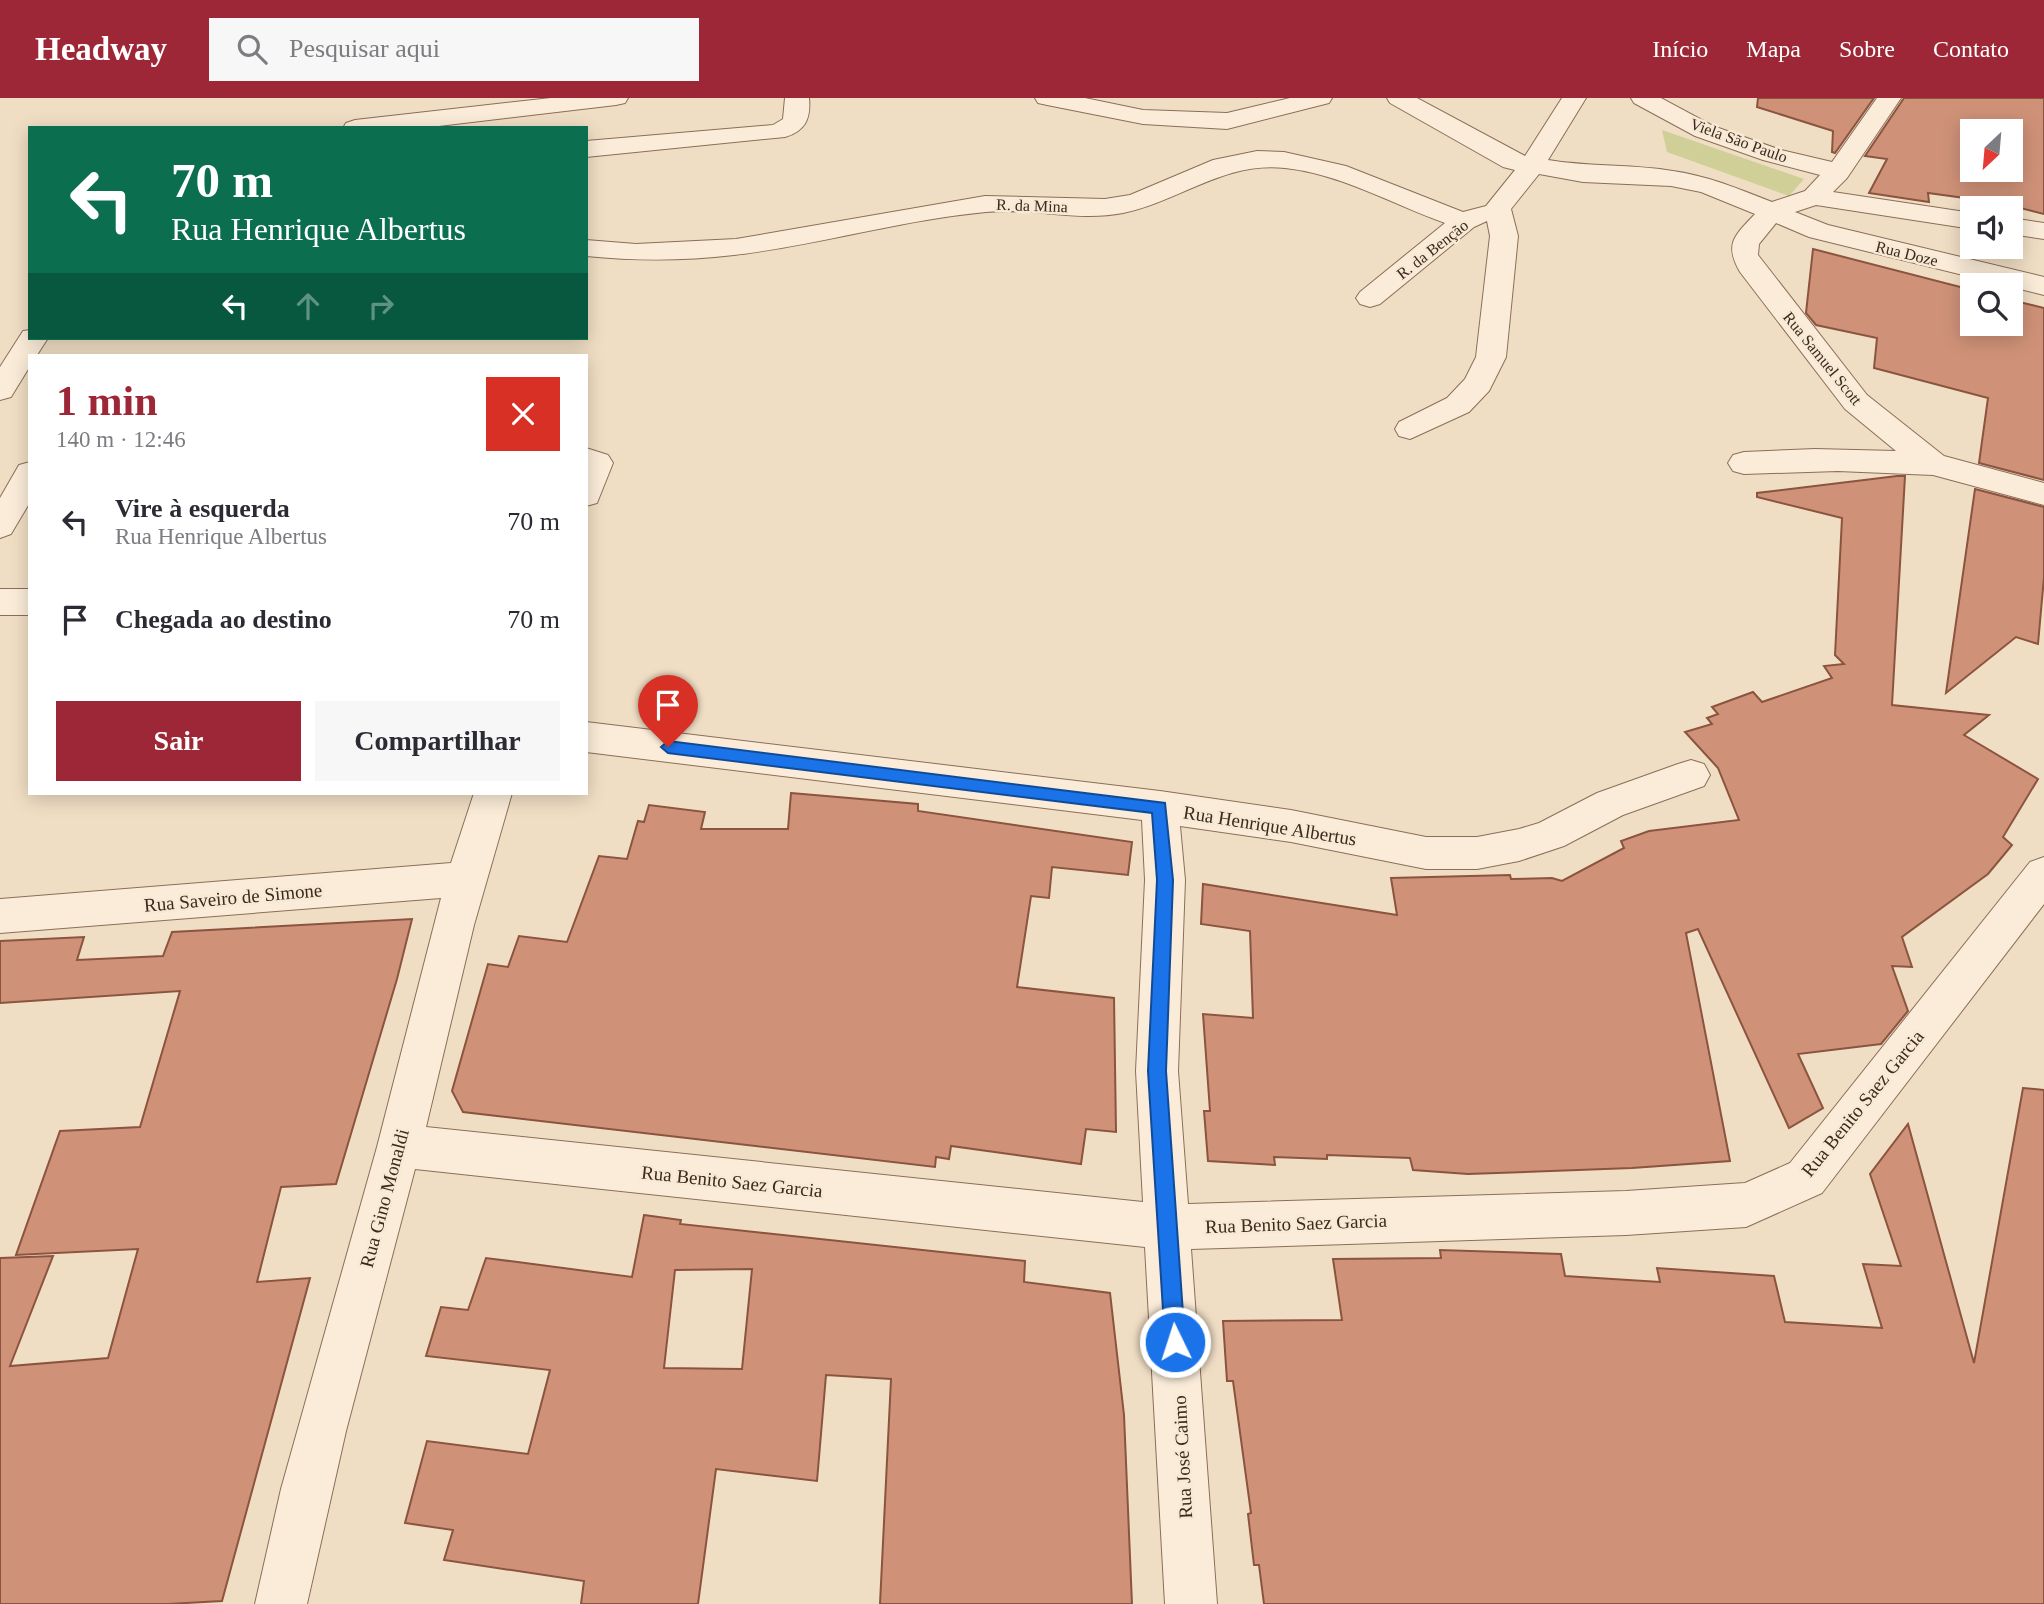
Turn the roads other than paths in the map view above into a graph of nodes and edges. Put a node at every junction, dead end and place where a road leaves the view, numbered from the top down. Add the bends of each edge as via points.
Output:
1 (616, 98) edge
2 (797, 98) edge
3 (1047, 98) edge
4 (1320, 98) edge
5 (1399, 98) edge
6 (1574, 98) edge
7 (1643, 98) edge
8 (1889, 98) edge
9 (372, 126) edge
10 (588, 149) edge
11 (1531, 167) junction
12 (1838, 172) junction
13 (1814, 197) junction
14 (1498, 208) junction
15 (1774, 211) junction
16 (1960, 219) edge
17 (1464, 221) junction
18 (2023, 228) edge
19 (2044, 232) edge
20 (588, 248) edge
21 (2044, 286) edge
22 (1370, 298) dead end
23 (32, 340) edge
24 (0, 390) edge
25 (1410, 429) dead end
26 (590, 459) edge
27 (1744, 463) dead end
28 (1933, 464) junction
29 (28, 477) edge
30 (588, 489) edge
31 (2044, 494) edge
32 (0, 526) edge
33 (0, 602) edge
34 (28, 602) edge
35 (588, 737) edge
36 (1691, 775) dead end
37 (492, 795) edge
38 (1160, 807) junction
39 (2044, 874) edge
40 (466, 879) junction
41 (0, 916) edge
42 (399, 1146) junction
43 (1166, 1227) junction
44 (281, 1604) edge
45 (1191, 1604) edge

1 - 9 street
2 - 10 street via 795,124 776,132
3 - 4 street via 1143,117 1227,121
5 - 11 street, Rua Doze via 1512,162
6 - 11 street
7 - 12 street, Viela São Paulo via 1704,131
8 - 12 street
11 - 14 street
11 - 15 street, Rua Doze via 1671,178 1709,186
12 - 13 street
13 - 15 street
13 - 16 street
14 - 17 street, R. da Benção
14 - 25 street via 1504,236 1491,357 1478,384 1458,405
15 - 21 street, Rua Doze via 1819,231
15 - 28 street, Rua Samuel Scott via 1745,244 1744,255 1754,272 1856,402
17 - 20 street, R. da Mina via 1329,170 1256,159 1120,205 997,203 712,250
17 - 22 street, R. da Benção
18 - 19 street
23 - 24 street
26 - 30 street via 597,463
27 - 28 street via 1858,458
28 - 31 street, Rua Samuel Scott
29 - 32 street
33 - 34 street
35 - 38 street, Rua Henrique Albertus
36 - 38 street, Rua Henrique Albertus via 1610,803 1550,835 1477,853 1426,853 1291,826
37 - 40 street, Rua Gino Monaldi
38 - 43 street, Rua José Caimo via 1165,880 1157,1071
39 - 43 street, Rua Benito Saez Garcia via 1806,1178 1746,1205
40 - 41 street, Rua Saveiro de Simone
40 - 42 street, Rua Gino Monaldi via 435,986
42 - 43 street, Rua Benito Saez Garcia
42 - 44 street, Rua Gino Monaldi via 297,1521
43 - 45 street, Rua José Caimo

